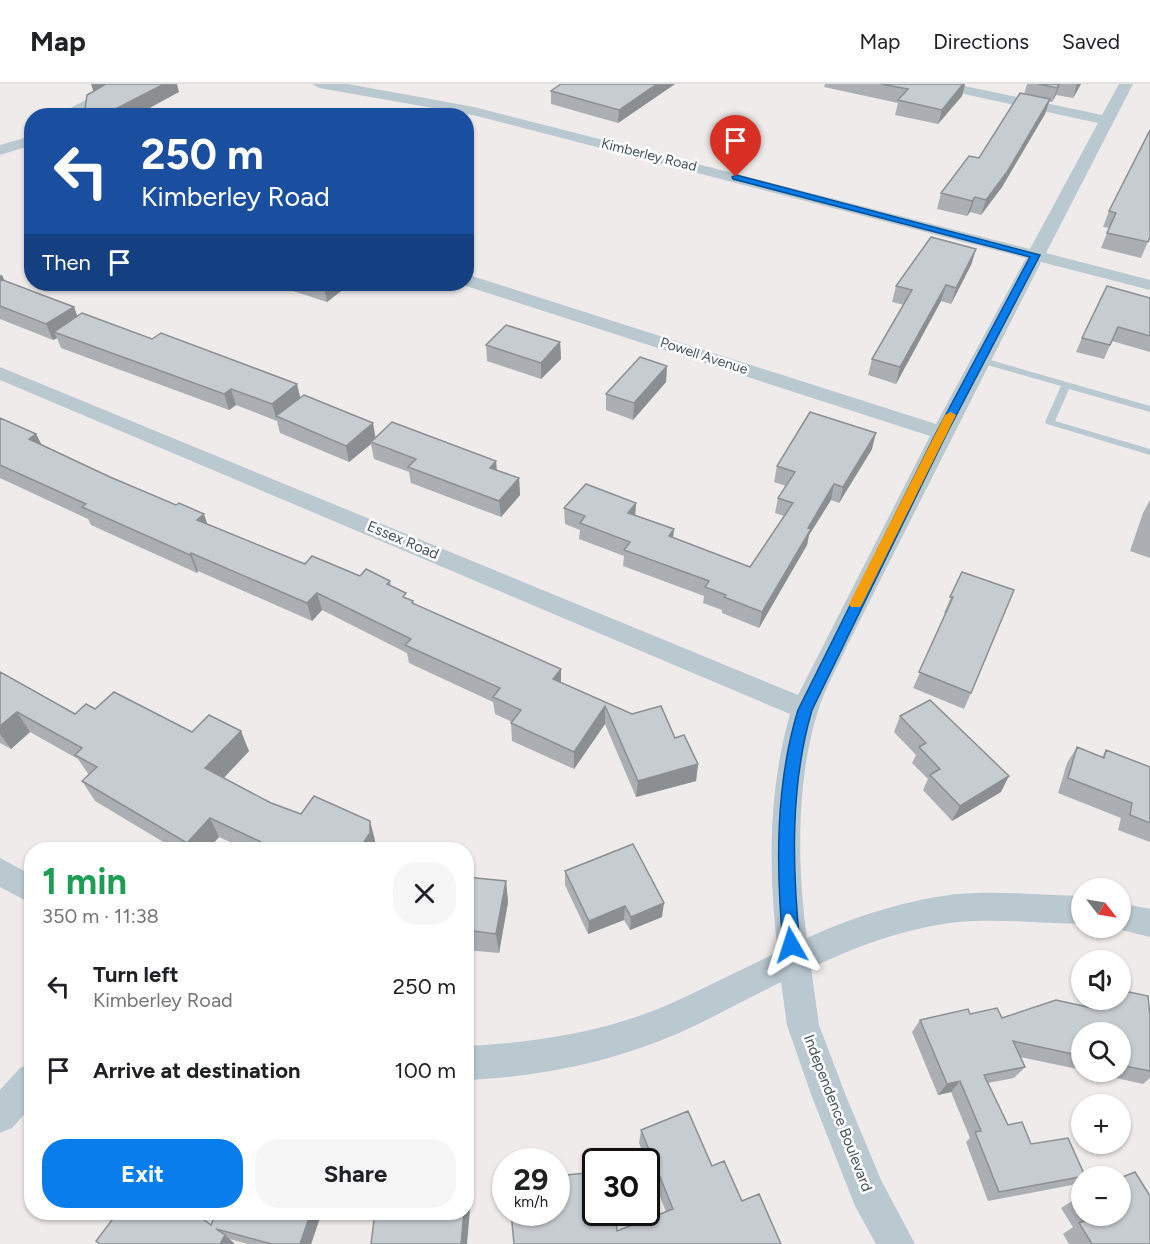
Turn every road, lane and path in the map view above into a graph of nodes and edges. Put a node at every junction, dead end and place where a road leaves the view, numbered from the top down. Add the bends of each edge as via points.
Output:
1 (126, 84) edge
2 (319, 84) edge
3 (936, 84) edge
4 (1126, 84) edge
5 (79, 108) edge
6 (458, 108) edge
7 (474, 111) edge
8 (1105, 120) junction
9 (24, 141) edge
10 (0, 150) edge
11 (1035, 255) junction
12 (474, 282) edge
13 (1150, 285) edge
14 (980, 360) junction
15 (0, 373) edge
16 (1066, 385) junction
17 (1150, 409) edge
18 (942, 433) junction
19 (1150, 452) edge
20 (805, 710) junction
21 (0, 871) edge
22 (24, 886) edge
23 (1071, 910) edge
24 (1131, 920) edge
25 (1150, 924) edge
26 (793, 961) junction
27 (474, 1063) edge
28 (24, 1089) edge
29 (0, 1116) edge
30 (896, 1244) edge

1 - 5 street
2 - 6 street, Kimberley Road
3 - 8 street
4 - 8 street, Independence Boulevard
7 - 11 street, Kimberley Road
8 - 11 street, Independence Boulevard
9 - 10 street
11 - 13 street, Kimberley Road
11 - 14 street, Independence Boulevard
12 - 18 street, Powell Avenue
14 - 16 lane
14 - 18 street, Independence Boulevard
15 - 20 street, Essex Road
16 - 17 lane
16 - 19 lane via 1050,422
18 - 20 street, Independence Boulevard
20 - 26 street, Independence Boulevard via 795,744 788,805 786,895
21 - 22 street
23 - 26 street via 974,907 924,914 834,941
24 - 25 street
26 - 27 street via 668,1021 598,1044 511,1061
26 - 30 street, Independence Boulevard via 803,1025 829,1097 868,1193
28 - 29 street

